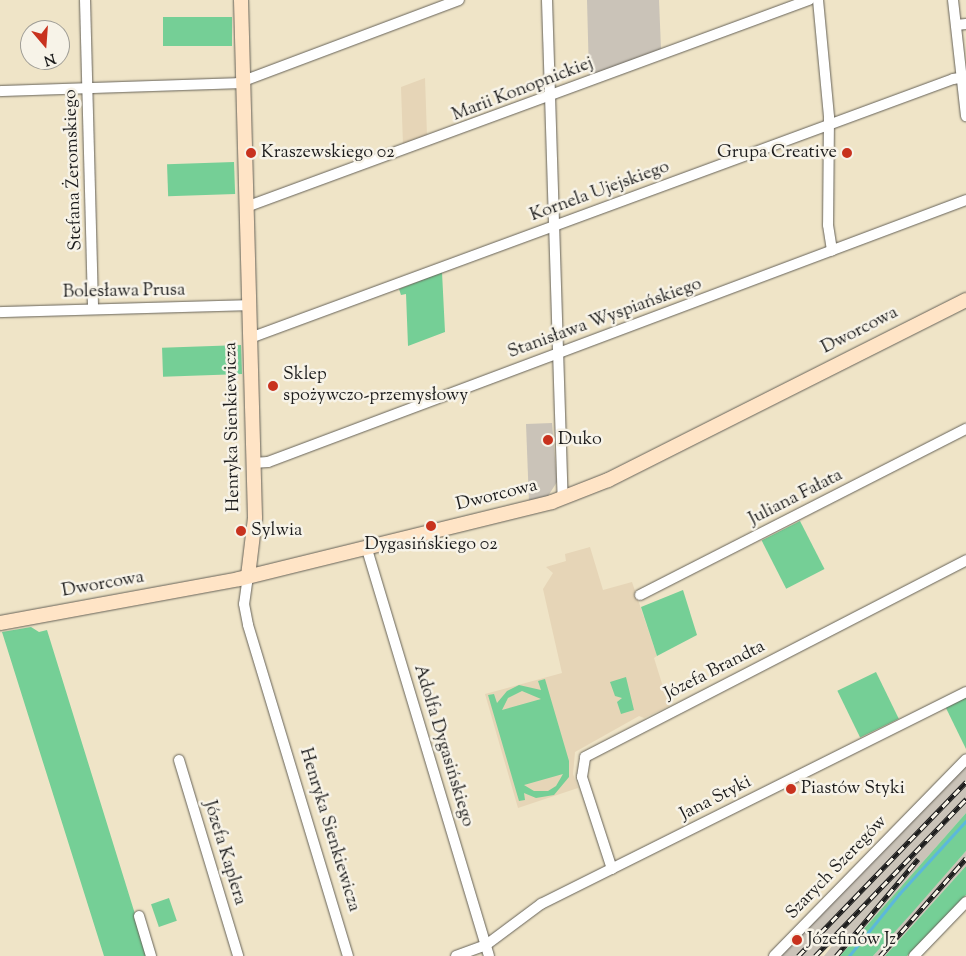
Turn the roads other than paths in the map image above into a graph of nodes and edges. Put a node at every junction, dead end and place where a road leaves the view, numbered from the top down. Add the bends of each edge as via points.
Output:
1 (85, 0) edge
2 (241, 0) edge
3 (460, 0) edge
4 (547, 0) edge
5 (810, 0) edge
6 (818, 0) edge
7 (953, 0) edge
8 (961, 25) edge
9 (964, 77) edge
10 (243, 81) junction
11 (88, 88) junction
12 (0, 91) edge
13 (550, 97) junction
14 (966, 116) edge
15 (828, 125) junction
16 (966, 200) edge
17 (246, 207) junction
18 (554, 226) junction
19 (832, 251) junction
20 (966, 300) edge
21 (249, 306) junction
22 (93, 310) junction
23 (0, 312) edge
24 (250, 338) junction
25 (557, 353) junction
26 (966, 429) edge
27 (254, 463) junction
28 (563, 498) junction
29 (366, 546) junction
30 (966, 560) edge
31 (248, 576) junction
32 (640, 595) dead end
33 (0, 623) edge
34 (966, 692) edge
35 (179, 760) dead end
36 (966, 760) edge
37 (612, 870) junction
38 (212, 890) dead end
39 (966, 902) edge
40 (139, 916) dead end
41 (486, 945) junction
42 (151, 956) edge
43 (232, 956) edge
44 (238, 956) edge
45 (348, 956) edge
46 (456, 956) edge
47 (489, 956) edge
48 (774, 956) edge
49 (914, 956) edge

1 - 11 street, Stefana Żeromskiego
2 - 10 street, Henryka Sienkiewicza
3 - 10 street
4 - 13 street
5 - 13 street, Marii Konopnickiej
6 - 15 street via 825,44
7 - 8 street
8 - 9 street
9 - 14 street
9 - 15 street, Kornela Ujejskiego
10 - 11 street
10 - 17 street, Henryka Sienkiewicza
11 - 12 street
11 - 22 street, Stefana Żeromskiego
13 - 17 street, Marii Konopnickiej
13 - 18 street
15 - 18 street, Kornela Ujejskiego
15 - 19 street via 828,226
16 - 19 street, Stanisława Wyspiańskiego
17 - 21 street, Henryka Sienkiewicza
18 - 24 street, Kornela Ujejskiego
18 - 25 street
19 - 25 street, Stanisława Wyspiańskiego
20 - 28 street, Dworcowa via 608,480
21 - 22 street, Bolesława Prusa
21 - 24 street, Henryka Sienkiewicza
22 - 23 street, Bolesława Prusa
24 - 27 street, Henryka Sienkiewicza
25 - 27 street, Stanisława Wyspiańskiego via 268,462
25 - 28 street
26 - 32 street, Juliana Fałata
27 - 31 street, Henryka Sienkiewicza via 254,537
28 - 29 street, Dworcowa via 515,513
29 - 31 street, Dworcowa
29 - 41 street, Adolfa Dygasińskiego
30 - 37 street, Józefa Brandta via 585,757 582,777
31 - 33 street, Dworcowa
31 - 45 street, Henryka Sienkiewicza via 244,604 248,625
34 - 37 street, Jana Styki
35 - 44 street, Józefa Kaplera
36 - 48 street, Szarych Szeregów
37 - 41 street, Jana Styki via 541,904
38 - 43 street, Józefa Kaplera
39 - 49 street
40 - 42 street
41 - 46 street, Jana Styki
41 - 47 street, Adolfa Dygasińskiego

